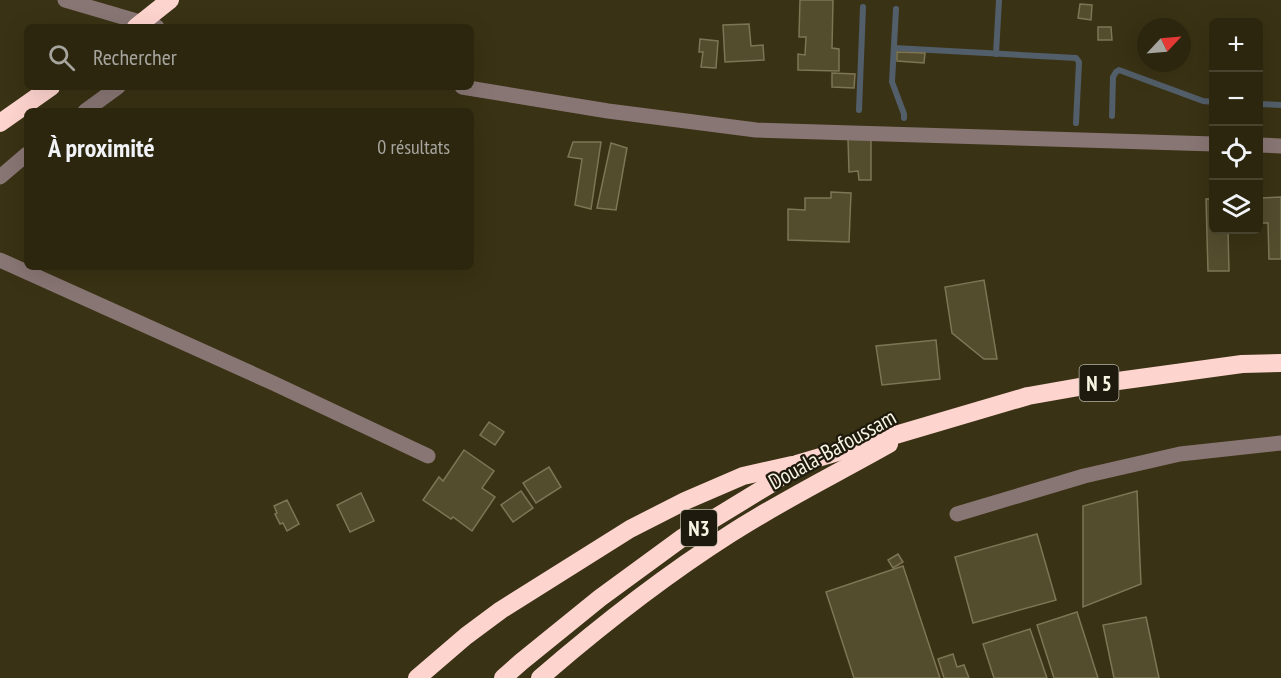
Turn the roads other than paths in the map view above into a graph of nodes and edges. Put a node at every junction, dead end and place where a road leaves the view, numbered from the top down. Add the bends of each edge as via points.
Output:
1 (65, 0) edge
2 (170, 0) edge
3 (139, 24) edge
4 (147, 24) edge
5 (474, 89) edge
6 (47, 90) edge
7 (113, 90) edge
8 (89, 108) edge
9 (0, 123) edge
10 (1209, 144) edge
11 (1263, 145) edge
12 (1281, 146) edge
13 (24, 157) edge
14 (0, 177) edge
15 (0, 260) edge
16 (1281, 363) edge
17 (922, 427) junction
18 (1281, 443) edge
19 (428, 456) dead end
20 (797, 464) junction
21 (957, 514) dead end
22 (417, 678) edge
23 (503, 678) edge
24 (540, 678) edge

1 - 3 street
2 - 4 highway
5 - 10 street via 756,130
6 - 9 highway
7 - 8 street
11 - 12 street
13 - 14 street
15 - 19 street
16 - 17 highway, N 5 via 1242,364 1028,396
17 - 20 highway, Douala-Bafoussam / N3
17 - 24 highway, Douala-Bafoussam / N3 via 731,533 612,619
18 - 21 street via 1180,454 1084,476
20 - 22 highway via 743,476 630,529 501,609
20 - 23 highway, Douala-Bafoussam / N3 via 682,538 600,598

